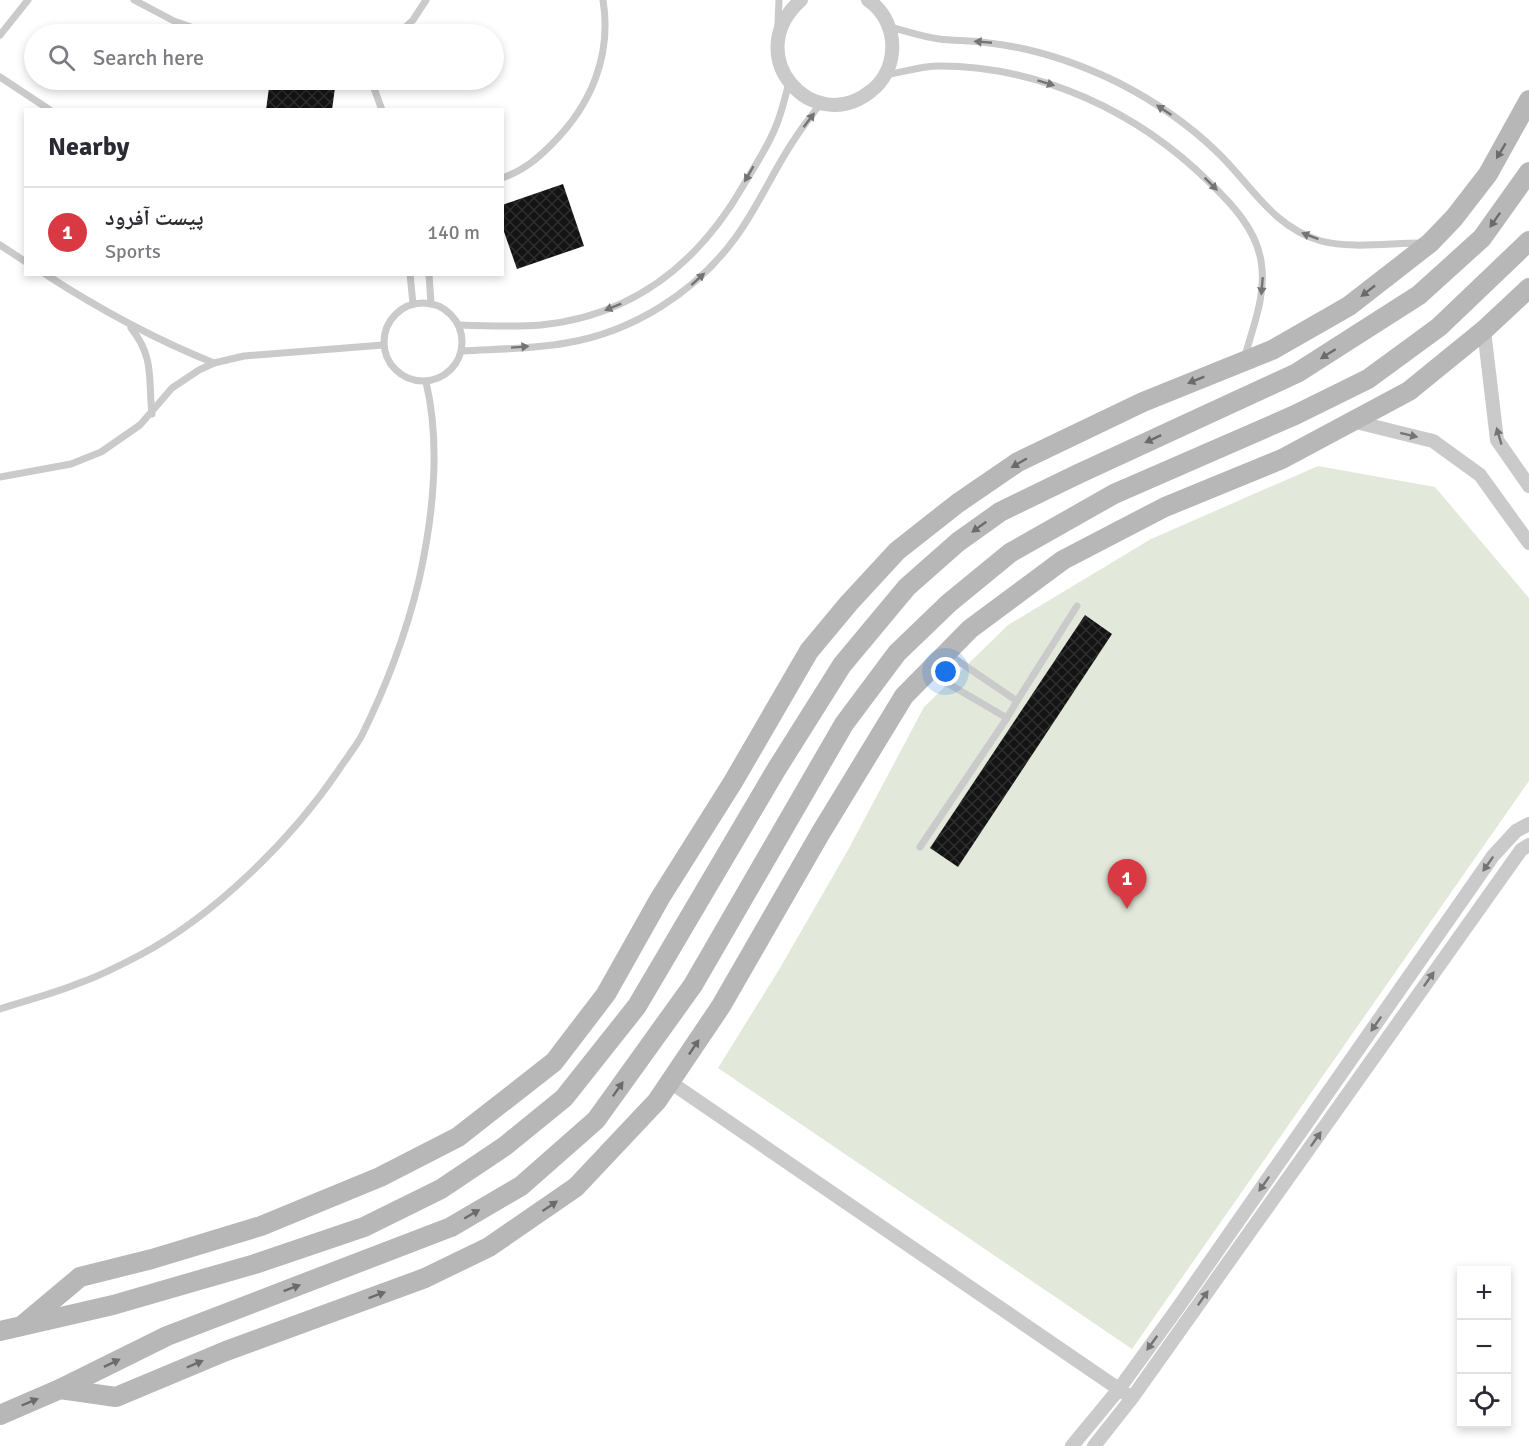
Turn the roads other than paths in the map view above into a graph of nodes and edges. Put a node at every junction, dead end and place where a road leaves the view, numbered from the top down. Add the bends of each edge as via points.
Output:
1 (28, 0) edge
2 (134, 0) edge
3 (426, 0) edge
4 (603, 0) edge
5 (779, 0) edge
6 (801, 0) edge
7 (868, 0) edge
8 (183, 24) edge
9 (410, 24) edge
10 (889, 27) junction
11 (0, 35) edge
12 (777, 40) junction
13 (885, 75) junction
14 (0, 77) edge
15 (789, 83) junction
16 (375, 90) edge
17 (1529, 100) edge
18 (821, 103) junction
19 (47, 108) edge
20 (381, 108) edge
21 (1529, 172) edge
22 (504, 177) edge
23 (1529, 241) edge
24 (1430, 243) junction
25 (0, 245) edge
26 (24, 261) edge
27 (48, 276) edge
28 (410, 276) edge
29 (429, 276) edge
30 (1529, 288) edge
31 (413, 304) junction
32 (431, 304) junction
33 (459, 325) junction
34 (130, 326) junction
35 (1484, 330) junction
36 (383, 345) junction
37 (462, 351) junction
38 (1243, 361) junction
39 (214, 363) junction
40 (426, 382) junction
41 (152, 414) junction
42 (1352, 421) junction
43 (0, 477) edge
44 (1529, 486) edge
45 (1529, 543) edge
46 (1077, 606) dead end
47 (946, 653) junction
48 (927, 672) junction
49 (1017, 701) junction
50 (1006, 718) junction
51 (1529, 824) edge
52 (1529, 845) edge
53 (920, 847) dead end
54 (0, 1009) edge
55 (670, 1082) junction
56 (24, 1324) junction
57 (0, 1331) edge
58 (60, 1389) junction
59 (1119, 1389) junction
60 (1132, 1398) junction
61 (0, 1414) edge
62 (1072, 1446) edge
63 (1094, 1446) edge

1 - 11 lane
2 - 8 lane
3 - 9 lane
4 - 22 lane via 600,66 583,107 535,161
5 - 12 lane
6 - 12 street via 791,9
7 - 10 street
10 - 13 street via 892,51
24 -> 10 lane via 1345,244 1307,236 1271,214 1235,170 1192,130 1119,83 1042,54 988,42 936,39
12 - 15 street via 777,55
13 - 18 street via 865,96 836,105
13 -> 38 lane via 938,66 985,69 1035,80 1107,107 1176,151 1234,209 1250,230 1259,251 1263,286
14 - 19 lane
15 - 18 street via 804,96
15 -> 33 lane via 776,128 729,210 699,248 659,282 613,307 563,322 504,327
16 - 20 lane
17 -> 24 main road via 1488,174
37 -> 18 lane via 544,346 589,338 632,322 671,300 707,271 735,239 794,140
21 -> 56 main road via 1482,238 1419,296 1297,374 1000,512 958,542 907,587 842,665 637,1006 564,1098 505,1146 441,1189 364,1227 113,1305
58 -> 23 main road via 168,1336 451,1227 521,1186 596,1120 693,985 844,724 897,654 949,603 1011,553 1113,494 1368,379 1439,327
24 -> 38 main road via 1349,306 1272,350
25 - 26 lane
27 - 34 lane
28 - 31 lane
29 - 32 lane
30 - 35 main road
31 - 32 lane
31 - 36 lane via 400,309 391,319
32 - 33 lane via 451,314
33 - 37 lane
34 - 39 lane
34 - 41 lane via 149,364
35 - 42 main road via 1409,391
44 -> 35 street via 1497,440
36 - 39 lane via 244,356
36 - 40 lane via 386,357 402,376
37 - 40 lane via 449,372
38 -> 56 main road via 1143,402 1018,462 897,551 809,651 606,994 554,1062 458,1137 380,1177 261,1226 80,1277
39 - 41 lane via 172,388
40 - 54 lane via 433,409 434,465 427,544 410,615 360,739 285,839 190,922 142,954 82,982
41 - 43 lane via 121,440 86,459
42 -> 45 street via 1433,441 1480,475
42 - 47 main road via 1282,459 1165,507 1063,560 970,629
46 - 49 lane
47 - 48 main road
47 - 49 lane
48 - 50 lane
55 -> 48 main road via 721,1006 904,696
49 - 50 lane
50 - 53 lane
51 -> 59 street via 1516,831 1493,856
60 -> 52 street via 1521,850
58 -> 55 main road via 116,1397 226,1351 425,1278 489,1247 576,1187
55 - 59 street
56 - 57 main road
61 -> 58 main road
59 - 60 street
59 - 62 street
60 - 63 street

